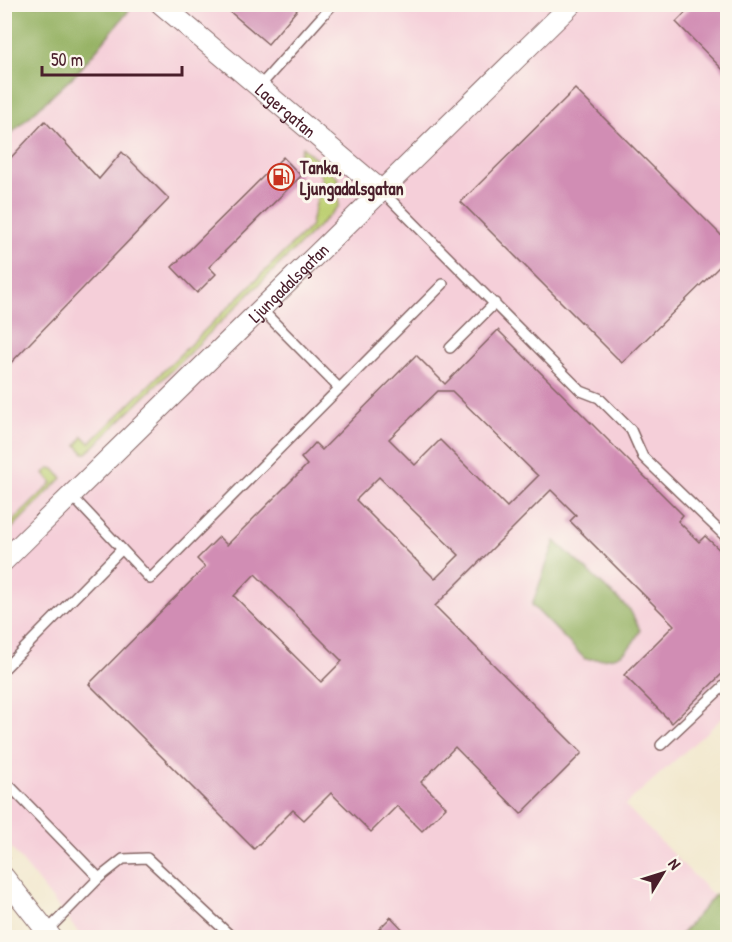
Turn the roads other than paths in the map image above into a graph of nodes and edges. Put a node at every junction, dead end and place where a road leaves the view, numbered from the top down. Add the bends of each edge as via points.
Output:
1 (161, 4) edge
2 (333, 4) edge
3 (572, 4) edge
4 (259, 87) junction
5 (383, 192) junction
6 (443, 284) dead end
7 (495, 303) junction
8 (261, 309) junction
9 (450, 348) dead end
10 (339, 388) junction
11 (72, 496) junction
12 (728, 539) edge
13 (122, 549) junction
14 (4, 561) edge
15 (4, 669) edge
16 (728, 681) edge
17 (661, 745) dead end
18 (4, 780) edge
19 (4, 877) edge
20 (99, 878) junction
21 (50, 934) edge
22 (233, 938) edge

1 - 4 street, Lagergatan
2 - 4 lane
3 - 5 street, Ljungadalsgatan
4 - 5 street, Lagergatan
5 - 7 lane
5 - 8 street, Ljungadalsgatan
6 - 10 lane
7 - 9 lane
7 - 12 lane via 581,392 599,399 631,430 643,456
8 - 10 lane
8 - 11 street, Ljungadalsgatan
10 - 13 lane via 150,579
11 - 13 lane
11 - 14 street, Ljungadalsgatan
13 - 15 lane
16 - 17 lane
18 - 20 lane
19 - 21 street
20 - 21 lane
20 - 22 lane via 123,858 147,858

